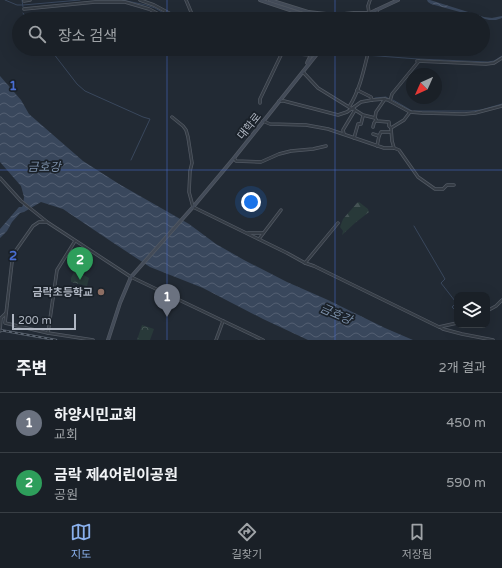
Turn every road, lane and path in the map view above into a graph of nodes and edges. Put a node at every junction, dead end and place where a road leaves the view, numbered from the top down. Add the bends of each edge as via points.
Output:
1 (24, 0) edge
2 (30, 0) edge
3 (140, 0) edge
4 (186, 0) edge
5 (260, 0) edge
6 (270, 0) edge
7 (370, 0) edge
8 (398, 0) edge
9 (24, 4) dead end
10 (24, 9) dead end
11 (376, 10) joint
12 (155, 12) edge
13 (168, 12) edge
14 (191, 12) edge
15 (300, 12) edge
16 (302, 12) edge
17 (369, 12) edge
18 (371, 12) edge
19 (281, 56) edge
20 (310, 56) edge
21 (314, 56) edge
22 (368, 56) edge
23 (502, 58) edge
24 (305, 67) junction
25 (302, 72) junction
26 (357, 90) junction
27 (385, 99) junction
28 (372, 100) junction
29 (279, 101) junction
30 (390, 101) junction
31 (260, 102) dead end
32 (502, 106) edge
33 (349, 107) junction
34 (353, 109) junction
35 (410, 112) junction
36 (172, 116) dead end
37 (363, 116) junction
38 (375, 119) junction
39 (263, 121) junction
40 (373, 127) dead end
41 (391, 128) junction
42 (391, 132) junction
43 (344, 134) junction
44 (372, 134) dead end
45 (379, 136) junction
46 (354, 138) junction
47 (326, 146) dead end
48 (377, 146) junction
49 (394, 148) junction
50 (234, 158) junction
51 (0, 178) edge
52 (454, 185) dead end
53 (193, 207) junction
54 (281, 210) dead end
55 (47, 222) junction
56 (338, 223) dead end
57 (247, 233) junction
58 (263, 233) junction
59 (258, 239) junction
60 (75, 241) junction
61 (305, 263) junction
62 (131, 277) junction
63 (502, 300) edge
64 (490, 309) edge
65 (6, 313) junction
66 (223, 322) junction
67 (454, 324) edge
68 (440, 327) junction
69 (0, 331) edge
70 (48, 333) junction
71 (93, 340) edge
72 (108, 340) edge
73 (216, 340) edge
74 (263, 340) edge
75 (493, 340) edge

1 - 2 street
1 - 9 street
3 - 13 street
4 - 14 street
5 - 15 main road
6 - 16 main road
7 - 17 street
8 - 11 main road
10 - 12 street via 95,2 125,2
11 - 18 main road
19 - 31 street
20 - 24 main road
21 - 24 main road, 대학로
22 - 26 street
23 - 30 street via 486,64 418,61 392,94
24 - 25 main road, 대학로
25 - 29 main road, 대학로
25 - 33 street via 318,88
26 - 28 street
26 - 33 street
27 - 28 street
27 - 30 street
27 - 38 street via 376,112
28 - 34 street via 361,102
29 - 34 street via 338,115
29 - 39 main road, 대학로
30 - 35 street
32 - 35 street via 464,114
33 - 34 street
34 - 37 street
34 - 43 street
35 - 41 street via 404,120
36 - 53 street via 183,126 188,137 192,163 189,192
37 - 38 street
37 - 46 street
38 - 40 street
38 - 41 street via 388,122
39 - 43 street via 270,124 306,125
39 - 50 main road, 대학로
41 - 42 street
42 - 45 street via 381,132
42 - 49 street
43 - 46 street
44 - 45 street
45 - 48 street
46 - 48 street
47 - 50 street via 291,151 261,162 236,161
48 - 49 street
49 - 52 street via 399,150 418,177 435,189
50 - 53 main road, 대학로
51 - 55 street
53 - 57 street
53 - 62 main road, 대학로
54 - 58 street
55 - 60 street
55 - 65 street via 39,222 33,226 14,253
56 - 61 street
57 - 58 street
57 - 59 street
58 - 59 street
59 - 61 street
60 - 62 street
60 - 70 street via 57,270
61 - 68 street
62 - 66 street
62 - 72 main road
63 - 64 street
65 - 69 street via 1,318
65 - 70 street via 5,324
66 - 73 street
66 - 74 street
67 - 68 street
68 - 75 street
70 - 71 street

